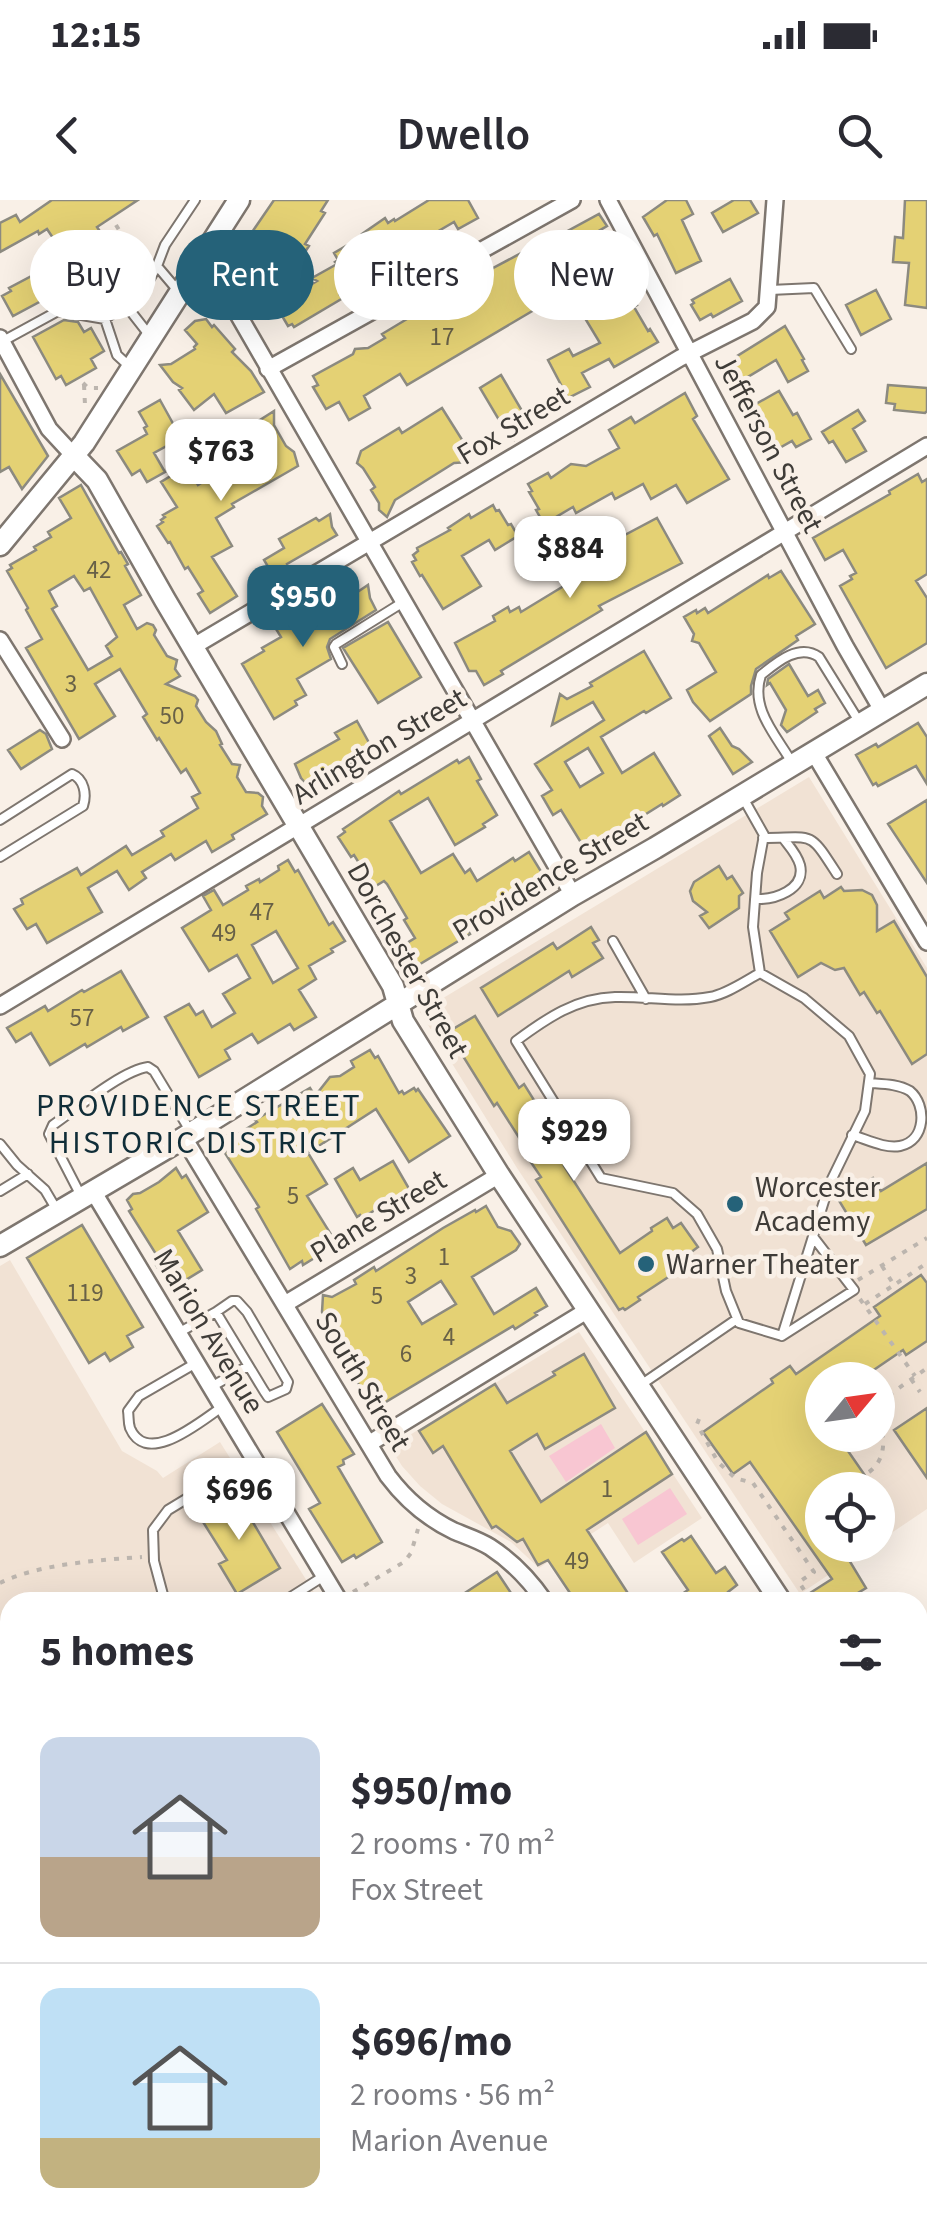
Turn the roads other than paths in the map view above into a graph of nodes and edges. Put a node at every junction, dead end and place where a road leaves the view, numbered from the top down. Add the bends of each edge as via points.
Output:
1 (196, 200) edge
2 (240, 200) edge
3 (572, 200) edge
4 (608, 200) edge
5 (774, 200) edge
6 (221, 230) edge
7 (158, 266) junction
8 (156, 269) edge
9 (176, 289) edge
10 (770, 290) junction
11 (176, 300) edge
12 (40, 320) edge
13 (106, 320) edge
14 (138, 320) edge
15 (240, 320) edge
16 (152, 338) junction
17 (1, 339) edge
18 (851, 349) dead end
19 (691, 352) junction
20 (132, 369) junction
21 (268, 369) junction
22 (927, 446) edge
23 (74, 456) junction
24 (785, 532) junction
25 (2, 538) edge
26 (370, 542) junction
27 (405, 601) junction
28 (0, 640) edge
29 (194, 646) junction
30 (342, 664) dead end
31 (927, 684) edge
32 (882, 710) junction
33 (473, 722) junction
34 (861, 724) junction
35 (62, 739) dead end
36 (814, 753) junction
37 (794, 765) junction
38 (742, 796) junction
39 (0, 820) edge
40 (298, 826) junction
41 (763, 838) junction
42 (782, 838) junction
43 (0, 857) edge
44 (836, 874) dead end
45 (573, 894) junction
46 (755, 899) junction
47 (614, 941) dead end
48 (927, 942) edge
49 (760, 973) junction
50 (646, 999) junction
51 (397, 1003) junction
52 (0, 1006) edge
53 (870, 1083) junction
54 (188, 1135) junction
55 (852, 1135) junction
56 (0, 1144) edge
57 (28, 1174) junction
58 (499, 1175) junction
59 (0, 1191) edge
60 (88, 1194) junction
61 (58, 1212) junction
62 (814, 1238) junction
63 (0, 1246) edge
64 (285, 1304) junction
65 (588, 1310) junction
66 (216, 1312) junction
67 (737, 1320) junction
68 (178, 1333) junction
69 (782, 1336) junction
70 (196, 1363) junction
71 (248, 1366) junction
72 (638, 1386) junction
73 (211, 1387) junction
74 (222, 1407) junction
75 (370, 1443) junction
76 (224, 1476) dead end
77 (324, 1576) junction
78 (163, 1592) edge
79 (299, 1592) edge
80 (339, 1592) edge
81 (538, 1592) edge
82 (784, 1592) edge

1 - 7 lane
2 - 6 street
3 - 21 street
4 - 19 street, Jefferson Street
5 - 10 street
7 - 8 lane
7 - 9 lane
10 - 18 lane via 814,288
10 - 19 street, Fox Street via 767,307 754,320
11 - 16 street
12 - 17 lane
13 - 20 lane via 118,356
14 - 16 lane
15 - 21 street
16 - 20 street
17 - 23 street, Dorchester Street via 50,429
19 - 24 street, Jefferson Street
19 - 26 street, Fox Street
20 - 23 street
21 - 26 street
22 - 24 street, Arlington Street
23 - 25 street
23 - 29 street, Dorchester Street via 97,480
24 - 32 street, Jefferson Street
24 - 33 street, Arlington Street
26 - 27 street
26 - 29 street, Fox Street
27 - 30 lane via 336,644
27 - 33 street
28 - 35 street
29 - 40 street, Dorchester Street
31 - 32 street, Providence Street
32 - 34 street, Providence Street
33 - 40 street, Arlington Street
33 - 45 street
34 - 36 street, Providence Street
34 - 37 lane via 826,666 812,652 794,653 760,675 757,698
36 - 37 street, Providence Street
36 - 48 street
37 - 38 street, Providence Street
38 - 41 lane
38 - 45 street, Providence Street
39 - 43 lane via 72,774 83,786 83,806
40 - 51 street, Dorchester Street
40 - 52 street, Arlington Street
41 - 42 lane
41 - 46 lane
42 - 44 lane via 815,840
42 - 46 lane via 801,868 798,880 777,898
45 - 51 street, Providence Street
46 - 49 lane
47 - 50 lane
49 - 50 lane via 714,997
49 - 53 lane via 804,998 849,1036
50 - 67 lane via 577,1004 516,1041 601,1178 672,1193 697,1214 718,1249
51 - 54 street, Providence Street
51 - 58 street, Dorchester Street
53 - 55 lane
53 - 55 lane via 909,1090 924,1107 925,1120 903,1146
54 - 60 street, Providence Street
54 - 60 lane via 154,1071 140,1067 49,1134
54 - 64 street, South Street
55 - 62 lane
56 - 57 lane
57 - 59 lane
57 - 61 lane
58 - 64 street, Plane Street
58 - 65 street, Dorchester Street
60 - 61 street, Providence Street
60 - 68 street, Marion Avenue
61 - 63 street, Providence Street
62 - 69 lane
62 - 69 lane via 852,1288
64 - 75 street, South Street
65 - 72 street, Dorchester Street
65 - 75 street
66 - 68 lane
66 - 71 lane
66 - 71 lane via 232,1302 242,1305 288,1382 286,1389 268,1397
67 - 69 lane
67 - 72 lane
68 - 70 street, Marion Avenue
70 - 73 street, Marion Avenue
70 - 74 lane via 140,1396 128,1411 130,1428 142,1441 173,1440
71 - 73 lane
72 - 82 street, Dorchester Street
73 - 74 street, Marion Avenue
74 - 77 street, Marion Avenue
75 - 81 street, South Street via 402,1494 431,1518 506,1558
76 - 78 lane via 168,1510 153,1530
77 - 79 lane
77 - 80 street, Marion Avenue

